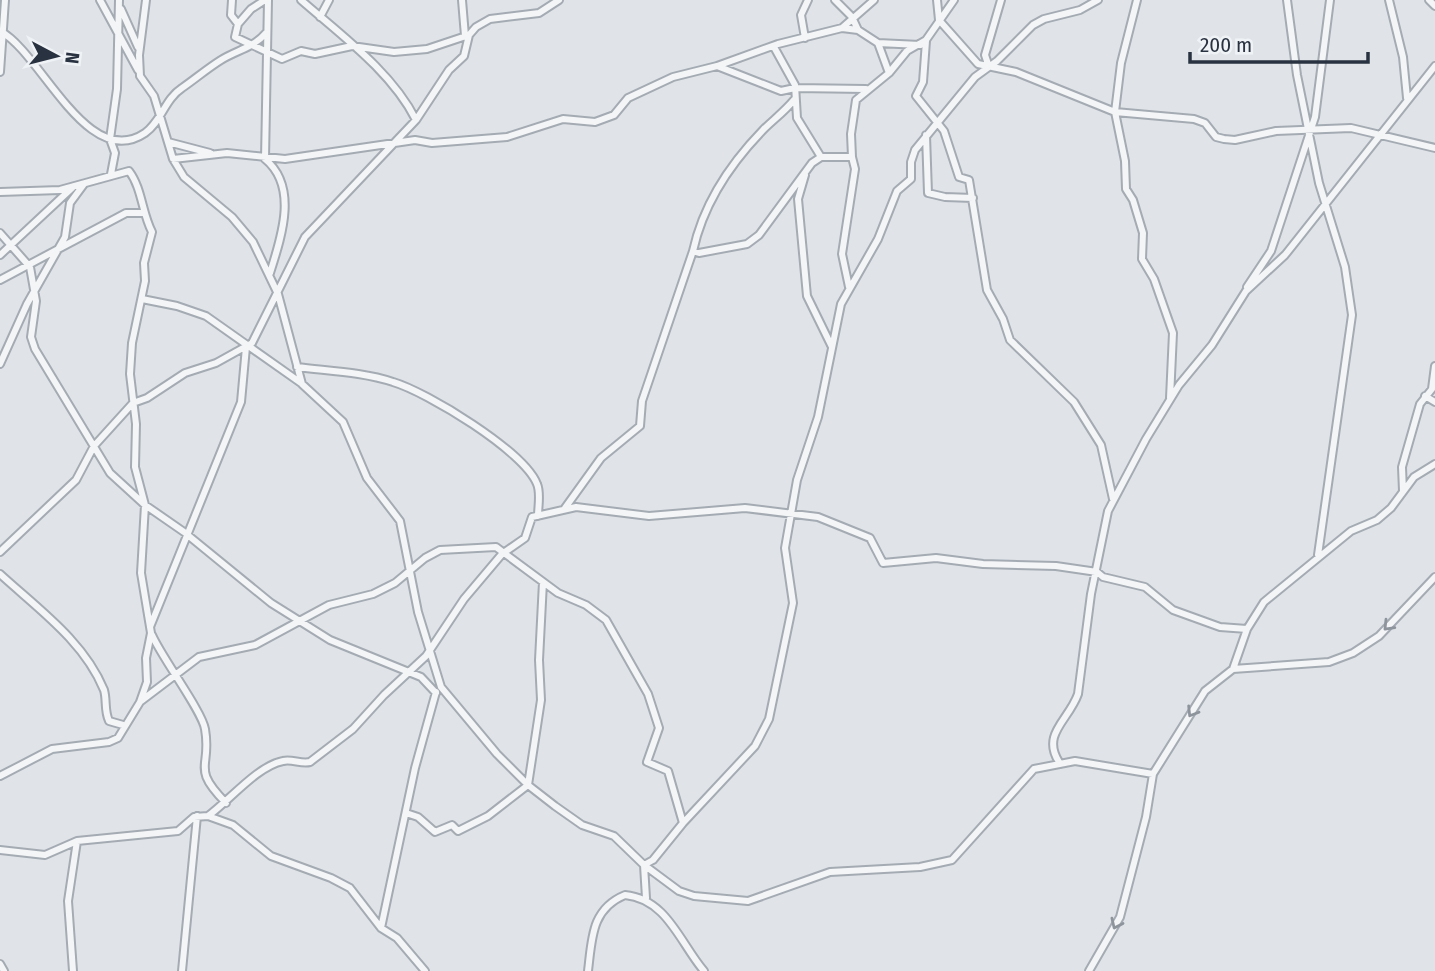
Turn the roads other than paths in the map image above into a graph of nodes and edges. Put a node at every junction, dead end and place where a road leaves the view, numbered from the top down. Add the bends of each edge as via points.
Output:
1 (5, 0) edge
2 (100, 0) edge
3 (119, 0) edge
4 (146, 0) edge
5 (232, 0) edge
6 (267, 0) edge
7 (302, 0) edge
8 (329, 0) edge
9 (462, 0) edge
10 (559, 0) edge
11 (807, 0) edge
12 (835, 0) edge
13 (874, 0) edge
14 (937, 0) edge
15 (954, 0) edge
16 (1001, 0) edge
17 (1098, 0) edge
18 (1137, 0) edge
19 (1287, 0) edge
20 (1330, 0) edge
21 (1389, 0) edge
22 (1429, 0) edge
23 (1435, 6) edge
24 (121, 8) junction
25 (852, 16) junction
26 (320, 17) junction
27 (939, 20) junction
28 (238, 24) junction
29 (842, 28) junction
30 (858, 30) junction
31 (2, 33) edge
32 (267, 33) junction
33 (467, 36) junction
34 (118, 38) junction
35 (805, 38) junction
36 (878, 43) junction
37 (923, 43) junction
38 (253, 46) junction
39 (352, 46) junction
40 (774, 47) junction
41 (139, 49) junction
42 (268, 54) junction
43 (717, 66) junction
44 (1435, 66) edge
45 (989, 67) junction
46 (139, 71) junction
47 (0, 72) edge
48 (888, 73) junction
49 (795, 88) junction
50 (866, 89) junction
51 (1406, 98) junction
52 (794, 100) junction
53 (1115, 112) junction
54 (160, 114) junction
55 (416, 120) junction
56 (938, 121) junction
57 (1310, 130) junction
58 (1384, 134) junction
59 (926, 135) junction
60 (110, 139) junction
61 (168, 142) junction
62 (392, 144) junction
63 (1435, 148) edge
64 (216, 155) junction
65 (852, 157) junction
66 (821, 158) junction
67 (173, 159) junction
68 (265, 159) junction
69 (111, 174) junction
70 (805, 174) junction
71 (86, 183) junction
72 (73, 187) junction
73 (0, 192) edge
74 (973, 198) junction
75 (1324, 206) junction
76 (143, 213) junction
77 (0, 233) edge
78 (11, 243) junction
79 (60, 247) junction
80 (693, 251) junction
81 (0, 255) edge
82 (30, 267) junction
83 (270, 273) junction
84 (0, 280) edge
85 (849, 287) junction
86 (1246, 292) junction
87 (278, 293) junction
88 (34, 296) junction
89 (142, 299) junction
90 (247, 346) junction
91 (832, 347) junction
92 (0, 364) edge
93 (1435, 366) edge
94 (297, 367) junction
95 (302, 384) junction
96 (1425, 396) junction
97 (1170, 400) junction
98 (1435, 402) edge
99 (133, 403) junction
100 (94, 446) junction
101 (1435, 464) edge
102 (1403, 493) junction
103 (1113, 499) junction
104 (145, 505) junction
105 (565, 508) junction
106 (792, 513) junction
107 (538, 516) junction
108 (188, 536) junction
109 (0, 552) edge
110 (502, 554) junction
111 (1318, 555) junction
112 (410, 569) junction
113 (1097, 572) junction
114 (0, 574) edge
115 (1435, 576) edge
116 (544, 582) junction
117 (300, 619) junction
118 (1247, 629) junction
119 (150, 630) junction
120 (431, 648) junction
121 (1233, 669) junction
122 (410, 671) junction
123 (174, 676) junction
124 (439, 682) junction
125 (436, 693) junction
126 (140, 702) junction
127 (123, 725) junction
128 (1059, 762) junction
129 (1153, 774) junction
130 (0, 776) edge
131 (528, 785) junction
132 (226, 803) junction
133 (406, 813) junction
134 (197, 816) junction
135 (208, 816) junction
136 (683, 823) junction
137 (77, 841) junction
138 (0, 850) edge
139 (644, 865) junction
140 (646, 898) junction
141 (381, 928) junction
142 (0, 964) edge
143 (4, 971) edge
144 (73, 971) edge
145 (183, 971) edge
146 (425, 971) edge
147 (588, 971) edge
148 (704, 971) edge
149 (1089, 971) edge

1 - 31 street
2 - 34 street
3 - 24 street
4 - 41 street
5 - 28 street via 231,15
6 - 28 street
6 - 32 street
7 - 26 street
8 - 26 street
9 - 33 street
10 - 33 street via 539,13 483,21
11 - 35 street via 801,15
12 - 25 street
13 - 25 street
14 - 27 street
15 - 27 street
16 - 45 street via 985,55
17 - 45 street via 1033,25
18 - 53 street via 1121,63
19 - 57 street
20 - 57 street
21 - 51 street via 1403,57
22 - 23 street
24 - 34 street
24 - 41 street
25 - 29 street
25 - 30 street
26 - 39 street
27 - 37 street
27 - 45 street via 978,64
28 - 38 street via 235,37
29 - 30 street
29 - 35 street
30 - 36 street
31 - 47 street
31 - 60 street via 24,51 77,118
32 - 38 street
32 - 42 street
33 - 39 street via 405,51
33 - 55 street via 464,57 449,70
34 - 46 street
34 - 60 street
35 - 40 street
36 - 37 street
36 - 48 street
37 - 48 street via 907,51
37 - 56 street via 923,82 916,96
38 - 42 street
38 - 54 street via 223,58 182,88
39 - 42 street via 314,54 301,51 282,60
39 - 55 street via 407,101
40 - 43 street
40 - 49 street
41 - 46 street
42 - 68 street
43 - 49 street via 780,91
43 - 62 street via 673,76 628,98 614,116 596,122 563,119 507,137
44 - 51 street
45 - 53 street via 1050,84
45 - 56 street
46 - 54 street
48 - 50 street
49 - 50 street
49 - 52 street
50 - 65 street via 853,109
51 - 58 street
52 - 66 street via 797,118
52 - 80 street via 718,188 699,225
53 - 57 street via 1194,119 1224,139
53 - 97 street via 1126,189 1143,233 1142,259 1173,333
54 - 60 street via 144,134
54 - 61 street
55 - 62 street
56 - 59 street
56 - 74 street via 960,177 969,180
57 - 58 street via 1351,128
57 - 75 street
57 - 86 street via 1271,251
58 - 63 street
58 - 75 street
59 - 74 street via 928,192
59 - 85 street via 915,150 911,179 897,191 878,239
60 - 69 street via 114,153
61 - 64 street
61 - 67 street
62 - 68 street
62 - 87 street via 305,237
64 - 67 street
64 - 68 street
65 - 66 street
65 - 85 street via 855,169 842,254
66 - 70 street
67 - 83 street via 184,177 232,216
68 - 83 street via 275,166 285,201
69 - 71 street
69 - 76 street via 132,174
70 - 80 street via 747,244
70 - 91 street via 799,199 807,296
71 - 72 street
71 - 79 street via 70,203
72 - 73 street
72 - 78 street
74 - 103 street via 987,290 1010,340 1074,402 1101,445
75 - 86 street via 1285,255
75 - 111 street via 1345,267 1352,315
76 - 79 street via 126,213
76 - 89 street via 152,232
77 - 78 street
78 - 81 street
78 - 82 street
79 - 82 street
79 - 88 street
80 - 105 street via 642,401 640,426 601,458
82 - 84 street
82 - 88 street
83 - 87 street
85 - 91 street
86 - 97 street
87 - 90 street
87 - 94 street
88 - 92 street
88 - 100 street via 33,344
89 - 90 street via 206,316
89 - 99 street via 130,359
90 - 95 street
90 - 99 street via 185,373
90 - 108 street via 241,402
91 - 106 street
93 - 96 street via 1432,388
94 - 95 street
94 - 107 street via 392,381 500,442 536,481
95 - 112 street via 343,422 367,478 400,521
96 - 98 street
96 - 102 street via 1402,467
97 - 103 street
99 - 100 street
99 - 104 street via 135,467
100 - 104 street via 110,473
100 - 109 street via 76,480
101 - 102 street via 1419,472
102 - 111 street via 1377,520 1351,531
103 - 113 street
104 - 108 street
104 - 119 street via 141,573
105 - 106 street via 649,516 732,507
105 - 107 street
106 - 113 street via 837,523 870,538 883,563 936,558
106 - 136 street via 785,548 793,595 791,625 769,719 755,746
107 - 110 street via 532,517 526,538
108 - 117 street via 271,603
108 - 119 street
110 - 112 street via 496,547 440,550
110 - 116 street
110 - 120 street via 449,617
111 - 118 street via 1264,602
112 - 117 street via 373,594 329,605
112 - 120 street
113 - 118 street via 1145,587 1173,610 1220,627
113 - 128 street via 1078,694 1073,710 1051,740
114 - 127 street via 81,652 105,694 109,721
115 -> 121 street via 1379,636 1353,653 1329,662
116 - 131 street via 541,700
116 - 136 street via 606,620 620,642 648,694 659,728 647,762 668,771
117 - 122 street via 330,640
117 - 123 street via 255,645 199,657
118 - 121 street
119 - 123 street
119 - 126 street via 147,682
120 - 122 street
120 - 124 street
121 -> 129 street via 1205,691
122 - 125 street
122 - 132 street via 317,759 274,764
123 - 126 street
123 - 132 street via 205,729 202,771
124 - 125 street
124 - 131 street via 486,742
125 - 133 street
126 - 127 street
127 - 130 street via 118,738 109,742 52,749
128 - 129 street
128 - 139 street via 1034,769 959,854 941,864 830,872 748,901 679,891
129 -> 149 street via 1120,916
131 - 133 street via 488,816 458,831 446,825 435,832
131 - 139 street via 582,825 614,836
132 - 135 street
133 - 141 street
134 - 135 street
134 - 137 street via 178,831 162,835
134 - 145 street
135 - 141 street via 233,825 271,856 342,883
136 - 139 street
137 - 138 street via 45,855
137 - 144 street via 68,901
139 - 140 street
140 - 147 street via 625,895 604,909 594,923
140 - 148 street via 677,930
141 - 146 street via 397,938
142 - 143 street

